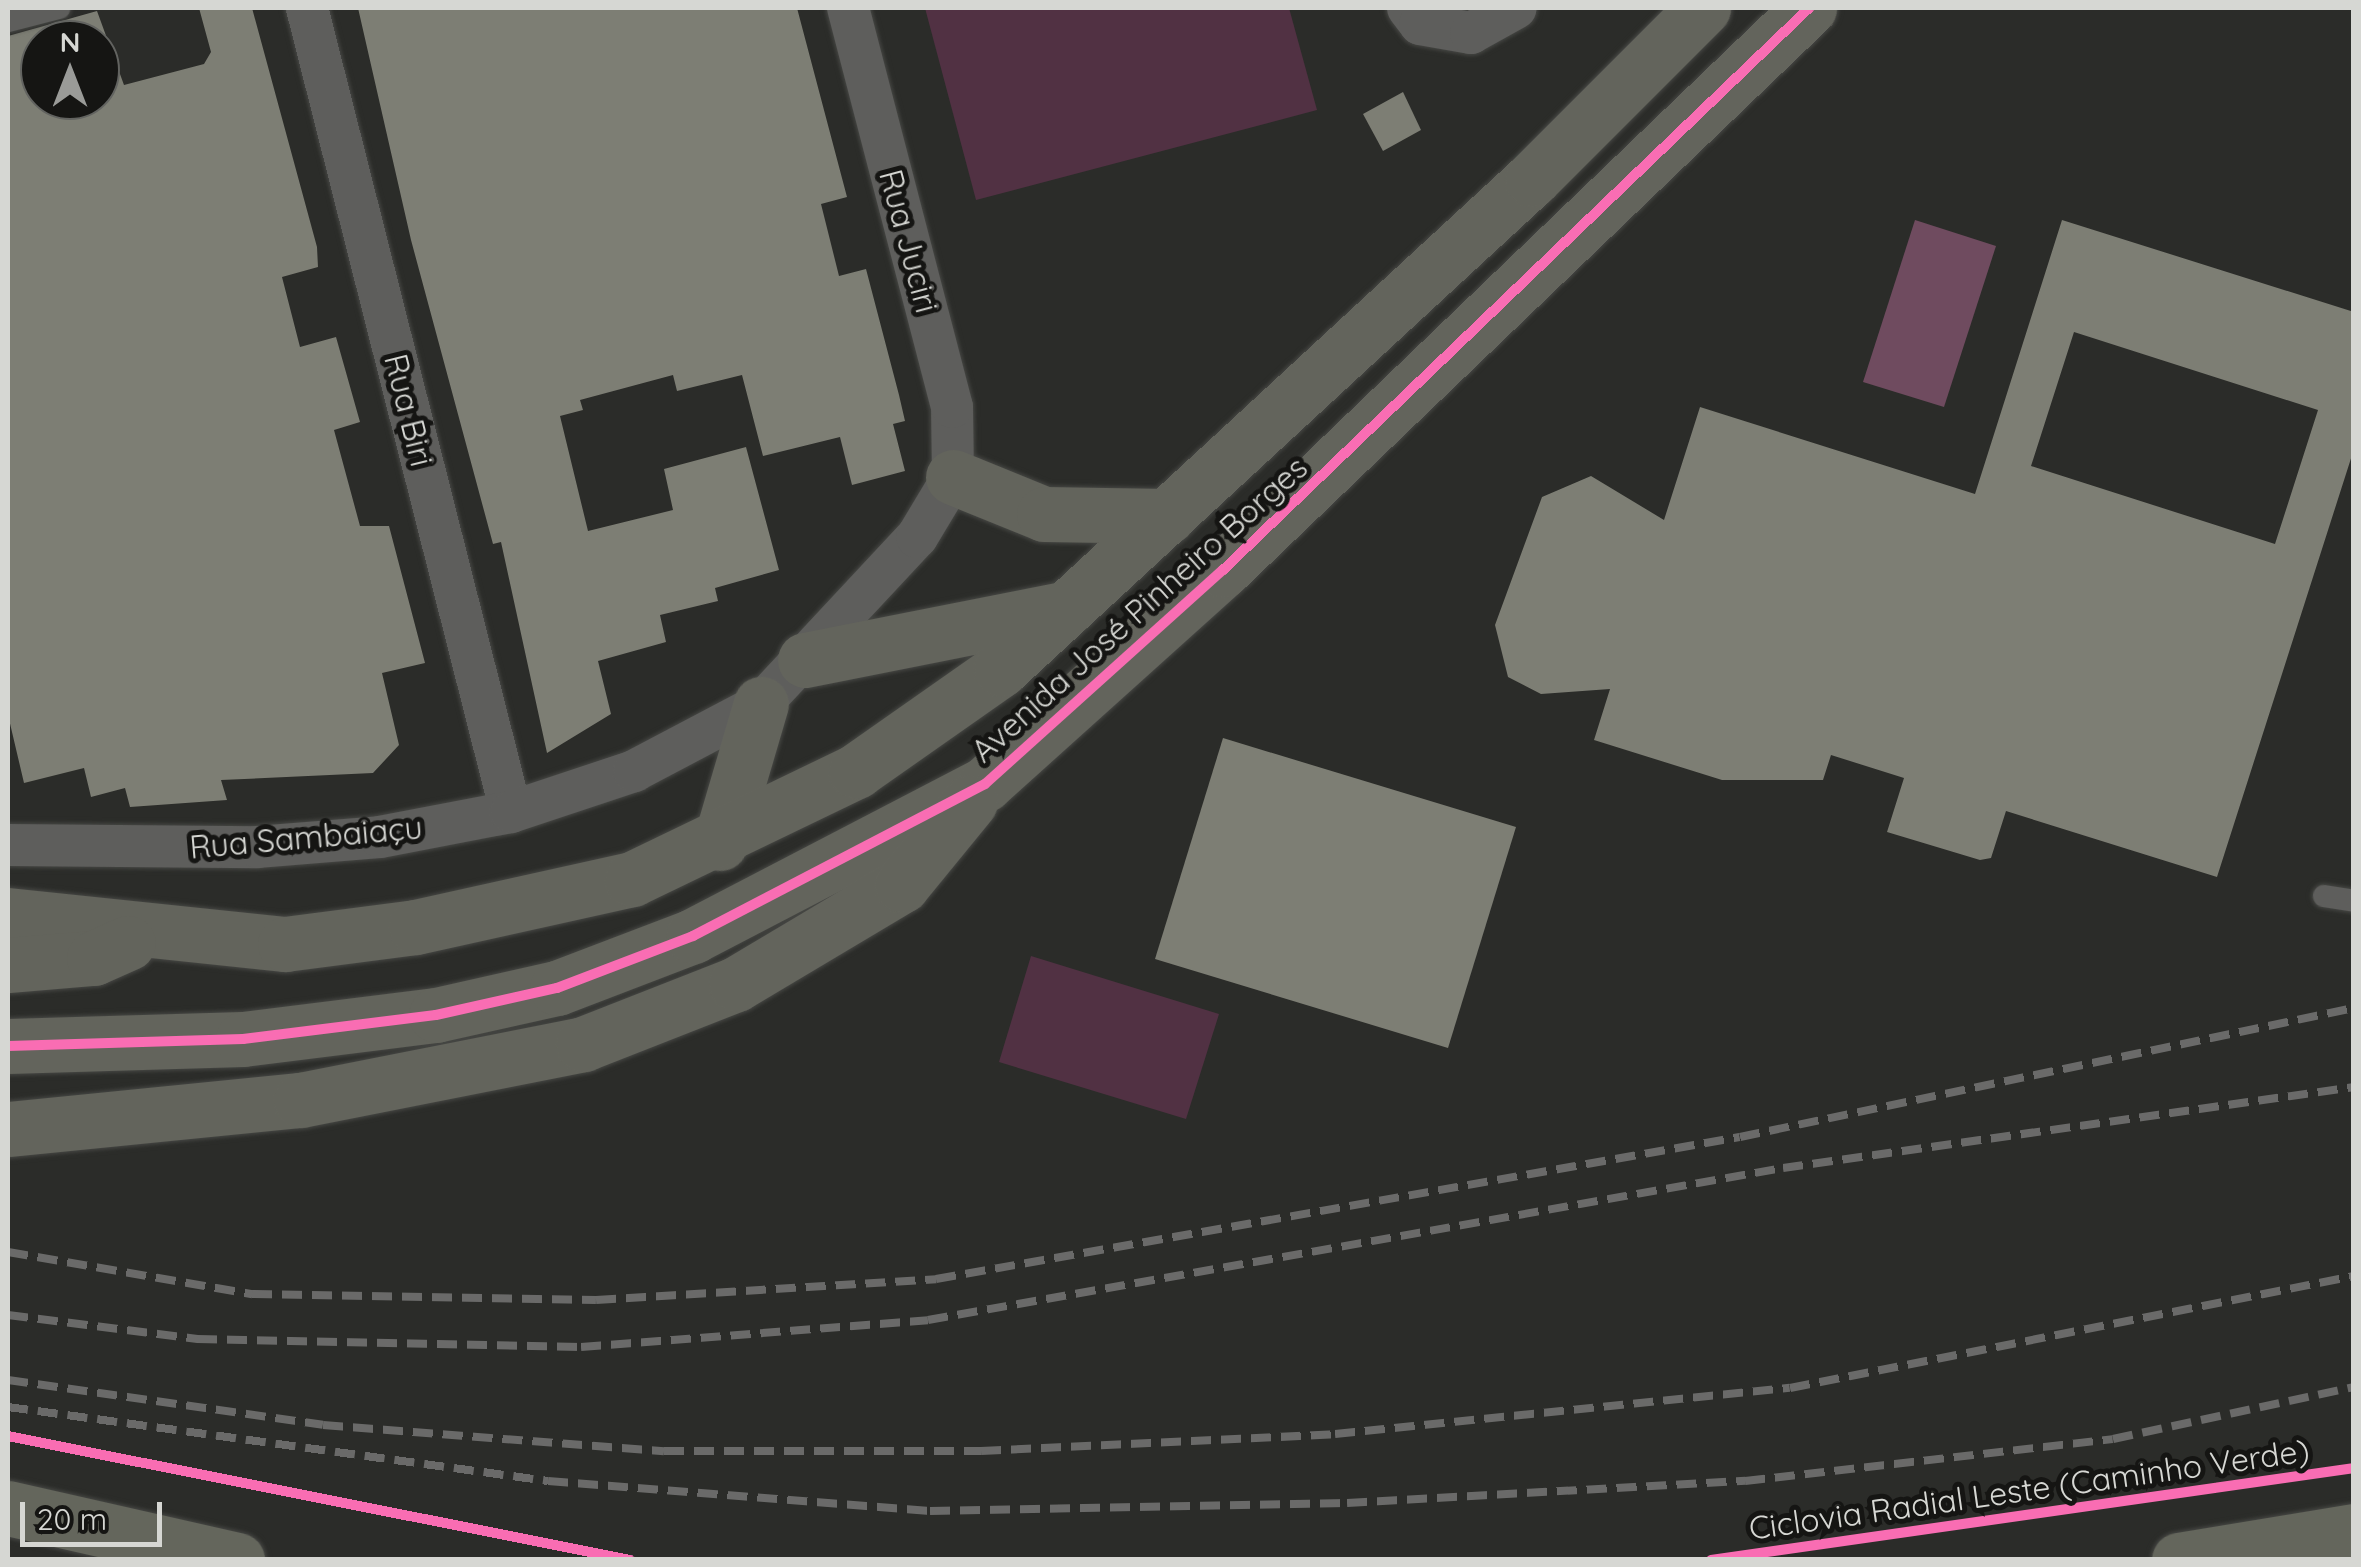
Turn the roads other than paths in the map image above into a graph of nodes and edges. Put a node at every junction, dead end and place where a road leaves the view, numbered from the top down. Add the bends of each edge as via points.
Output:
1 (59, 8) edge
2 (307, 8) edge
3 (848, 8) edge
4 (1408, 8) edge
5 (1516, 8) edge
6 (1704, 8) edge
7 (1809, 8) edge
8 (8, 20) edge
9 (953, 476) junction
10 (1168, 516) junction
11 (1067, 608) junction
12 (804, 660) junction
13 (761, 704) junction
14 (985, 784) junction
15 (511, 812) junction
16 (720, 843) junction
17 (8, 846) edge
18 (2324, 896) dead end
19 (2354, 901) edge
20 (8, 915) edge
21 (144, 936) junction
22 (8, 965) edge
23 (8, 1046) edge
24 (8, 1128) edge
25 (8, 1508) edge
26 (2354, 1531) edge
27 (236, 1560) edge
28 (2179, 1560) edge

1 - 8 lane
2 - 15 street, Rua Biri
3 - 9 street, Rua Juciri via 952,407
4 - 5 street via 1420,24 1471,32
6 - 10 main road, Avenida José Pinheiro Borges
7 - 14 main road, Avenida José Pinheiro Borges via 1223,570
9 - 10 main road via 1044,514
9 - 12 street, Rua Sambaiaçu via 916,536
10 - 11 main road, Avenida José Pinheiro Borges
11 - 12 main road
11 - 16 main road, Avenida José Pinheiro Borges via 1001,669 856,771
12 - 13 street, Rua Sambaiaçu
13 - 15 street, Rua Sambaiaçu via 634,771
13 - 16 main road
14 - 23 main road, Avenida José Pinheiro Borges via 694,936 558,988 436,1015 243,1039
14 - 24 main road via 902,885 736,984 583,1044 302,1100
15 - 17 street, Rua Sambaiaçu via 257,847
16 - 21 main road, Avenida José Pinheiro Borges via 632,879 416,927 286,944
18 - 19 lane
20 - 21 main road, Avenida José Pinheiro Borges
21 - 22 main road via 94,958
25 - 27 highway
26 - 28 highway

